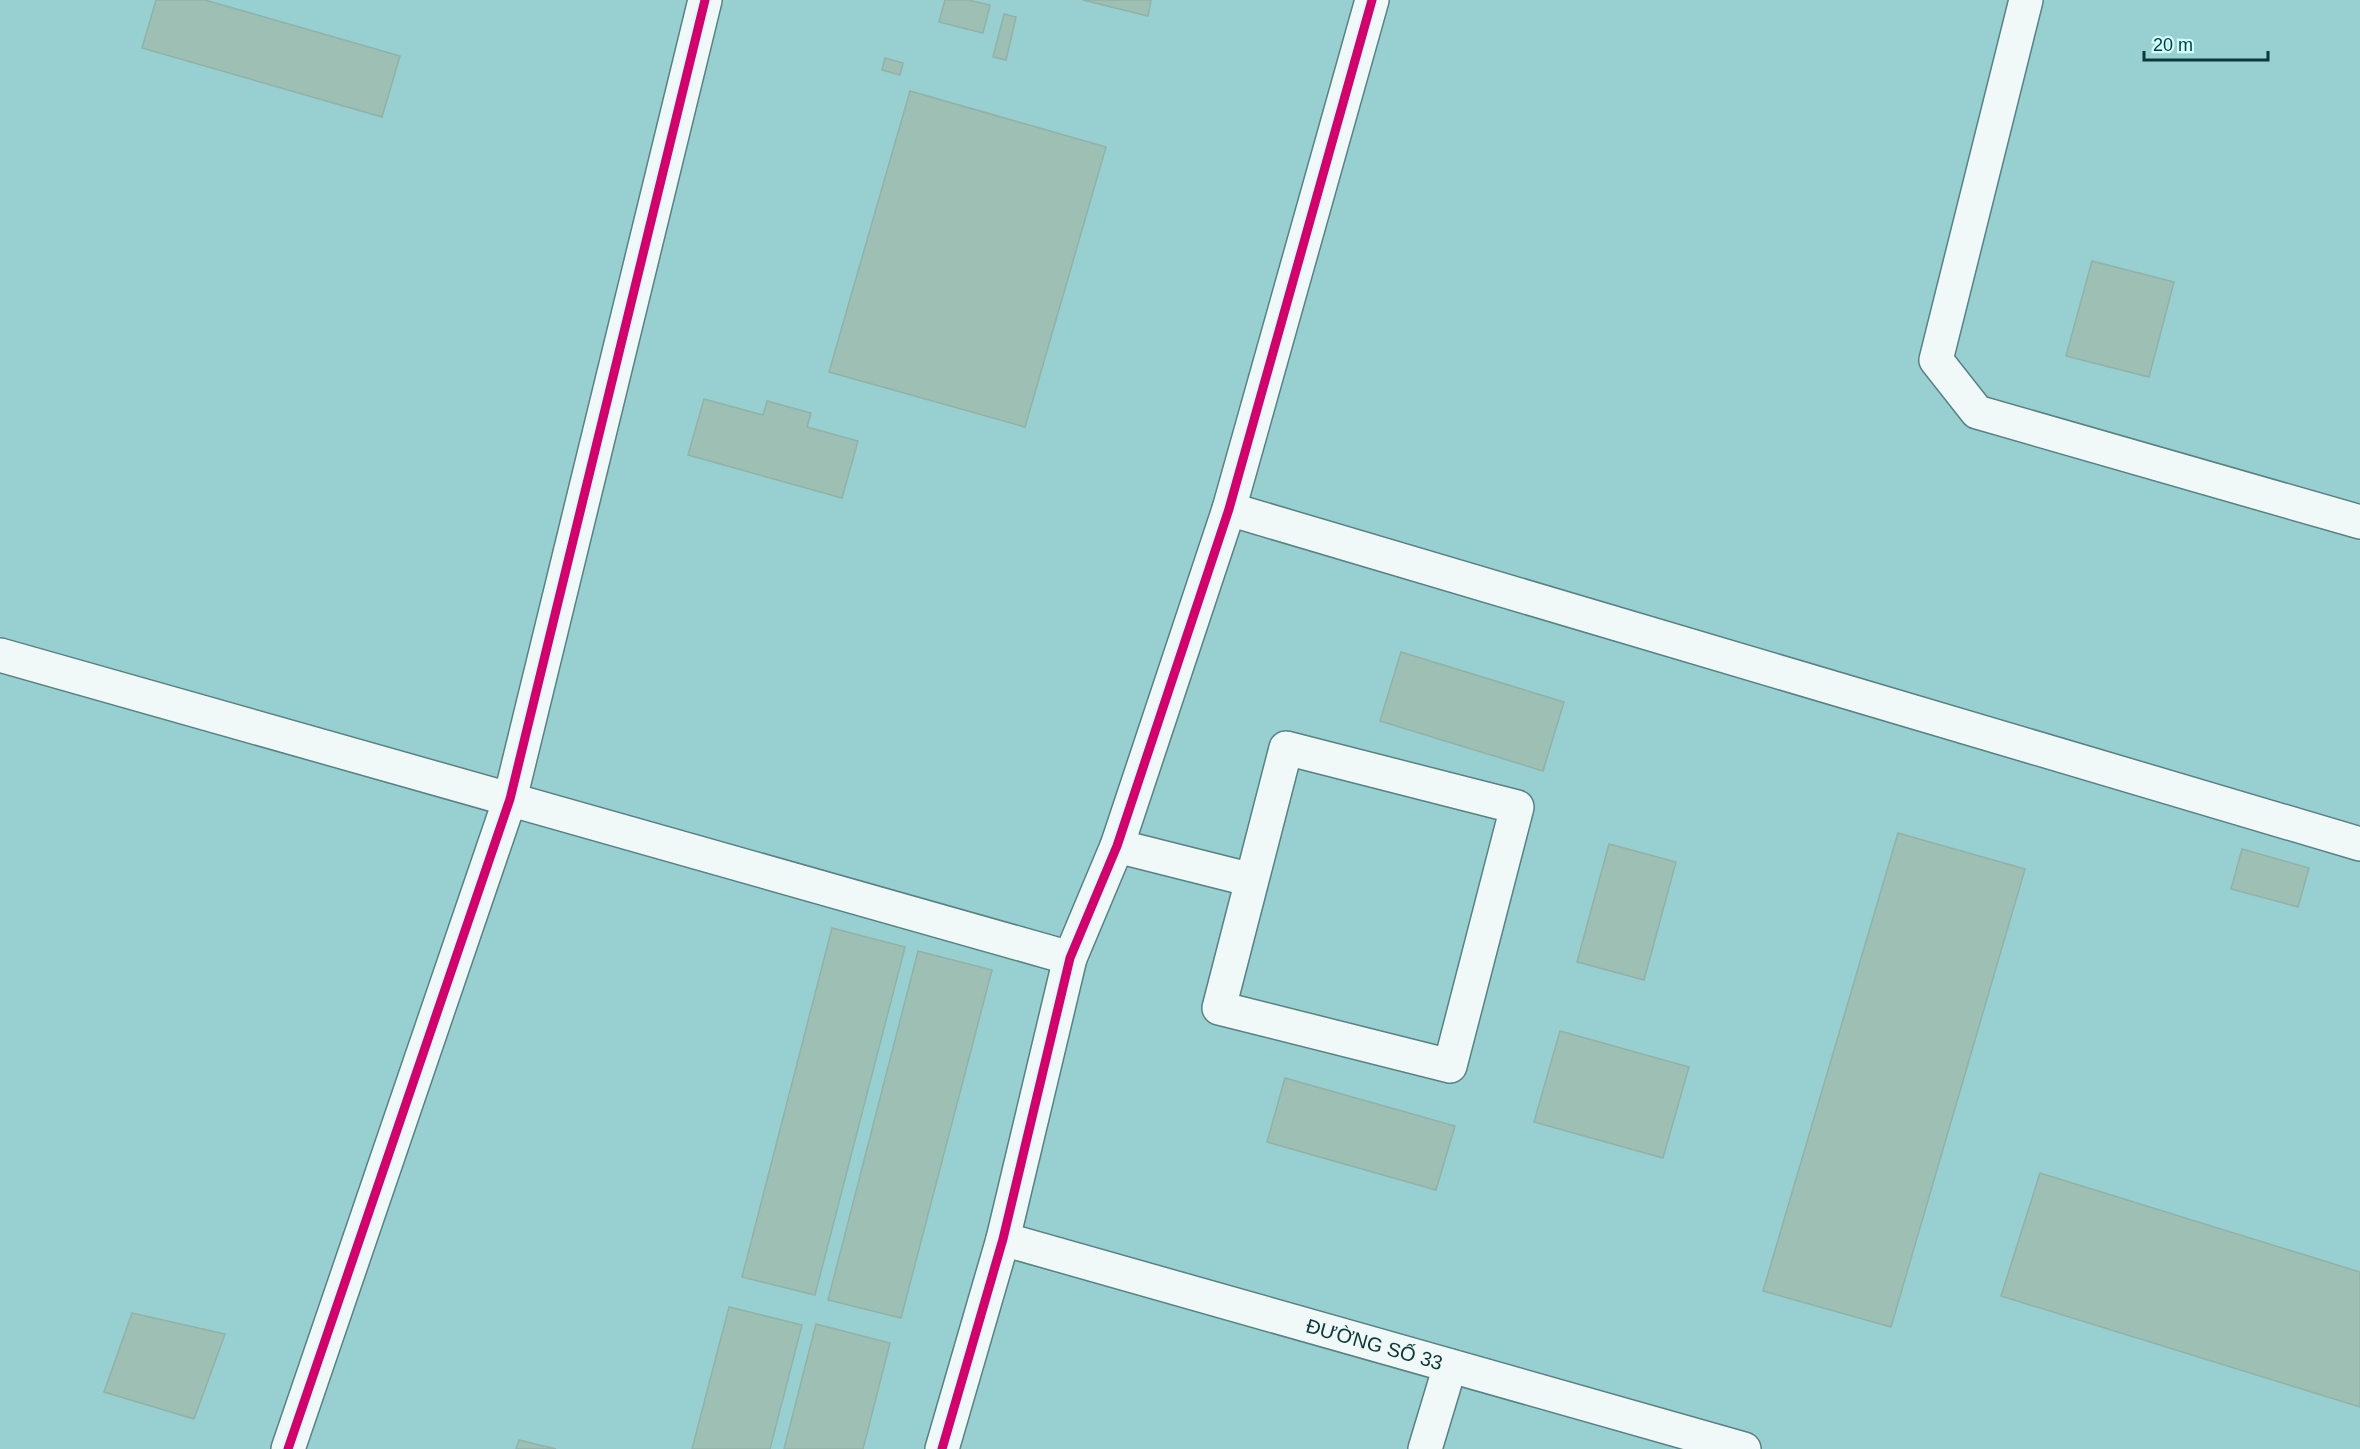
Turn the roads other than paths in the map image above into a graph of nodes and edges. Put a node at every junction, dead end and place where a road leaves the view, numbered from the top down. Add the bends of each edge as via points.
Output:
1 (705, 0) edge
2 (1372, 0) edge
3 (2026, 0) edge
4 (1229, 509) junction
5 (2360, 522) edge
6 (0, 655) edge
7 (510, 799) junction
8 (2360, 844) edge
9 (1116, 846) junction
10 (1252, 880) junction
11 (1070, 958) junction
12 (1003, 1239) junction
13 (1450, 1366) junction
14 (288, 1449) edge
15 (942, 1449) edge
16 (1425, 1449) edge
17 (1744, 1449) edge

1 - 7 street
2 - 4 street
3 - 5 street via 1936,360 1977,412
4 - 8 street
4 - 9 street
6 - 7 street
7 - 11 street
7 - 14 street
9 - 10 street
9 - 11 street
10 - 10 street via 1286,748 1517,807 1450,1066 1219,1008
11 - 12 street
12 - 13 street, ĐƯỜNG SỐ 33
12 - 15 street
13 - 16 street
13 - 17 street, ĐƯỜNG SỐ 33

